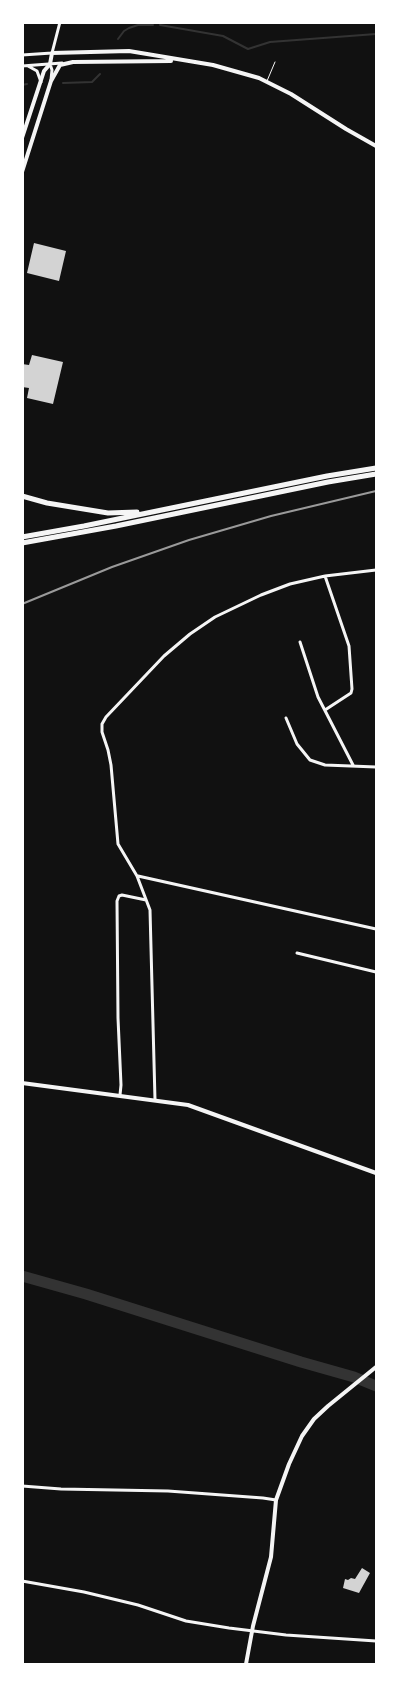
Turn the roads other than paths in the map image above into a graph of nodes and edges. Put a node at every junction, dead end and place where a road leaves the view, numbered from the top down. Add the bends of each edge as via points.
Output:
1 (60, 22) edge
2 (52, 53) junction
3 (22, 55) edge
4 (183, 61) junction
5 (73, 62) junction
6 (275, 62) dead end
7 (50, 64) junction
8 (22, 66) edge
9 (51, 81) junction
10 (266, 81) junction
11 (41, 82) junction
12 (22, 138) edge
13 (376, 146) edge
14 (22, 172) edge
15 (376, 468) edge
16 (376, 474) edge
17 (22, 496) edge
18 (157, 511) junction
19 (22, 537) edge
20 (22, 543) edge
21 (376, 570) edge
22 (325, 576) junction
23 (300, 642) dead end
24 (325, 710) junction
25 (286, 718) dead end
26 (353, 765) junction
27 (376, 767) edge
28 (138, 876) junction
29 (147, 900) junction
30 (376, 929) edge
31 (297, 953) dead end
32 (376, 972) edge
33 (22, 1083) edge
34 (120, 1096) junction
35 (154, 1100) junction
36 (376, 1173) edge
37 (376, 1366) edge
38 (22, 1486) edge
39 (276, 1500) junction
40 (22, 1581) edge
41 (252, 1631) junction
42 (376, 1641) edge
43 (246, 1664) edge

1 - 2 street
2 - 3 street
2 - 4 street via 129,51
2 - 7 street
4 - 5 street
4 - 10 street via 228,68
5 - 7 street
5 - 9 street via 60,65
6 - 10 lane
7 - 8 street
7 - 9 street
7 - 11 street
8 - 11 street via 34,69
9 - 14 street
10 - 13 street
11 - 12 street
15 - 18 main road
16 - 20 main road
17 - 18 main road via 108,513
18 - 19 main road
21 - 22 street
22 - 24 street via 349,646 352,689 351,693
22 - 28 street via 261,595 202,625 164,656 106,716 102,732 111,765 118,844
23 - 24 street
24 - 26 street
25 - 26 street via 310,760 325,765
26 - 27 street
28 - 29 street
28 - 30 street
29 - 34 street via 122,895 116,901
29 - 35 street via 151,922
31 - 32 street
33 - 34 street
34 - 35 street
35 - 36 street via 202,1110
37 - 39 street via 308,1426
38 - 39 street via 168,1491
39 - 41 street via 271,1557
40 - 41 street via 84,1592 194,1622
41 - 42 street
41 - 43 street

